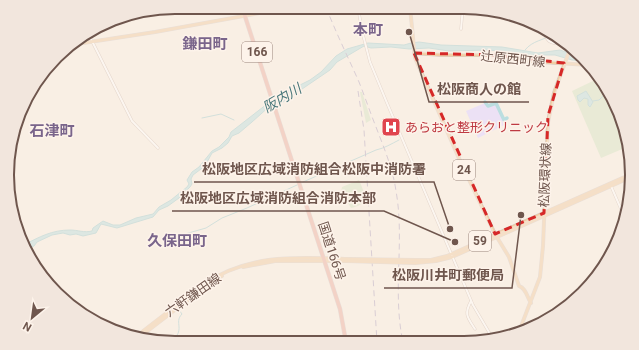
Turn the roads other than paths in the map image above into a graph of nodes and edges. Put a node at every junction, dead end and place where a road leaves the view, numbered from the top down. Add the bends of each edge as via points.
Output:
1 (256, 14) edge
2 (359, 14) edge
3 (411, 14) edge
4 (462, 14) edge
5 (245, 16) junction
6 (461, 29) dead end
7 (546, 37) edge
8 (90, 38) edge
9 (92, 42) junction
10 (83, 43) edge
11 (558, 44) edge
12 (414, 52) junction
13 (569, 53) edge
14 (565, 62) junction
15 (581, 64) edge
16 (158, 148) dead end
17 (625, 179) edge
18 (625, 179) edge
19 (611, 186) junction
20 (621, 210) edge
21 (544, 214) junction
22 (496, 235) junction
23 (451, 255) junction
24 (324, 260) junction
25 (471, 301) junction
26 (531, 303) junction
27 (522, 325) edge
28 (475, 329) dead end
29 (143, 333) edge
30 (490, 334) edge
31 (345, 336) edge

1 - 5 main road
2 - 23 street via 372,67
3 - 12 main road, 24
4 - 6 street
5 - 9 main road
5 - 24 highway, 国道166号 / 166
7 - 11 street
8 - 9 street
9 - 10 main road
9 - 16 street via 132,121
12 - 14 main road, 辻原西町線 via 499,55 528,61
12 - 22 main road, 24 via 442,122
13 - 14 main road, 松阪環状線
14 - 15 main road, 辻原西町線
14 - 21 main road, 松阪環状線 via 548,116
17 - 21 main road, 59
18 - 19 main road, 59
19 - 20 street
19 - 21 main road, 59
21 - 22 main road, 59
21 - 26 main road, 松阪環状線 via 540,277
22 - 23 main road, 59
22 - 26 main road, 24 via 509,258 519,286 523,287
23 - 24 main road, 59, bridge via 436,261
23 - 25 street
24 - 29 main road, 六軒鎌田線 via 266,262 233,271 210,283
24 - 31 highway, 国道166号 / 166 via 340,309
25 - 28 street via 466,312
25 - 30 street
26 - 27 main road, 松阪環状線

